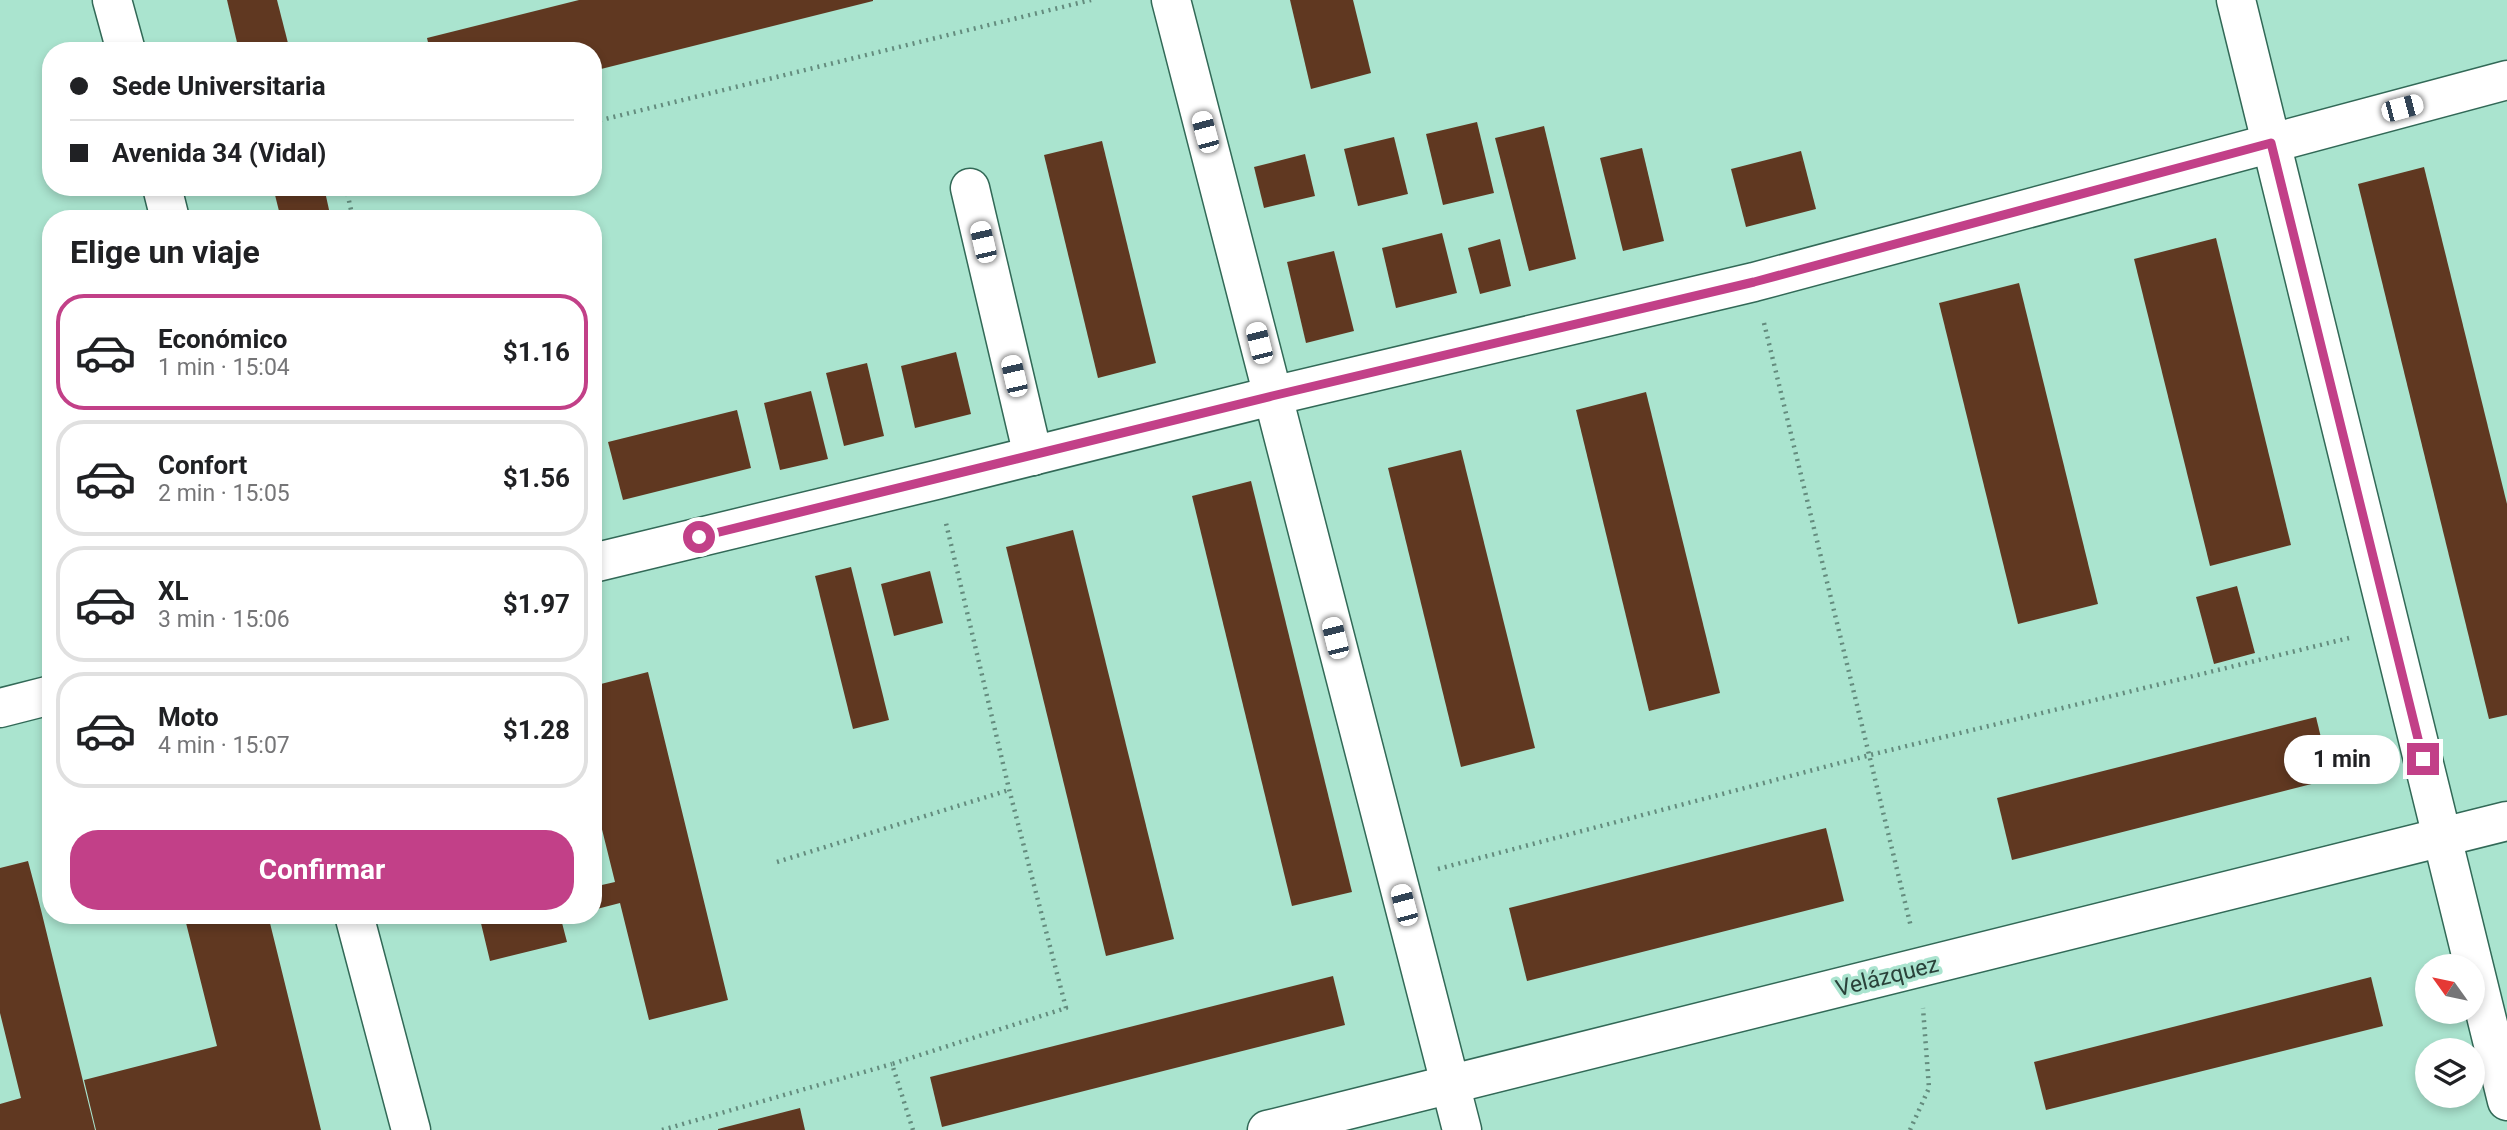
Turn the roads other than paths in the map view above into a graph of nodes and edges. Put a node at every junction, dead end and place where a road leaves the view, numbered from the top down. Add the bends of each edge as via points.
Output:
1 (112, 0) edge
2 (1171, 0) edge
3 (2236, 0) edge
4 (124, 42) edge
5 (2507, 80) edge
6 (2271, 143) junction
7 (970, 188) dead end
8 (1272, 396) junction
9 (1033, 456) junction
10 (602, 561) edge
11 (42, 697) edge
12 (0, 708) edge
13 (2507, 821) edge
14 (2442, 838) junction
15 (356, 924) edge
16 (1450, 1085) junction
17 (2507, 1101) edge
18 (411, 1130) edge
19 (1267, 1130) edge
20 (1462, 1130) edge

1 - 4 street
2 - 8 street
3 - 6 street
5 - 6 street
6 - 8 street via 1754,282
6 - 14 street
7 - 9 street
8 - 9 street
8 - 16 street
9 - 10 street
11 - 12 street
13 - 14 street, Velázquez
14 - 16 street, Velázquez
14 - 17 street
15 - 18 street
16 - 19 street, Velázquez
16 - 20 street

